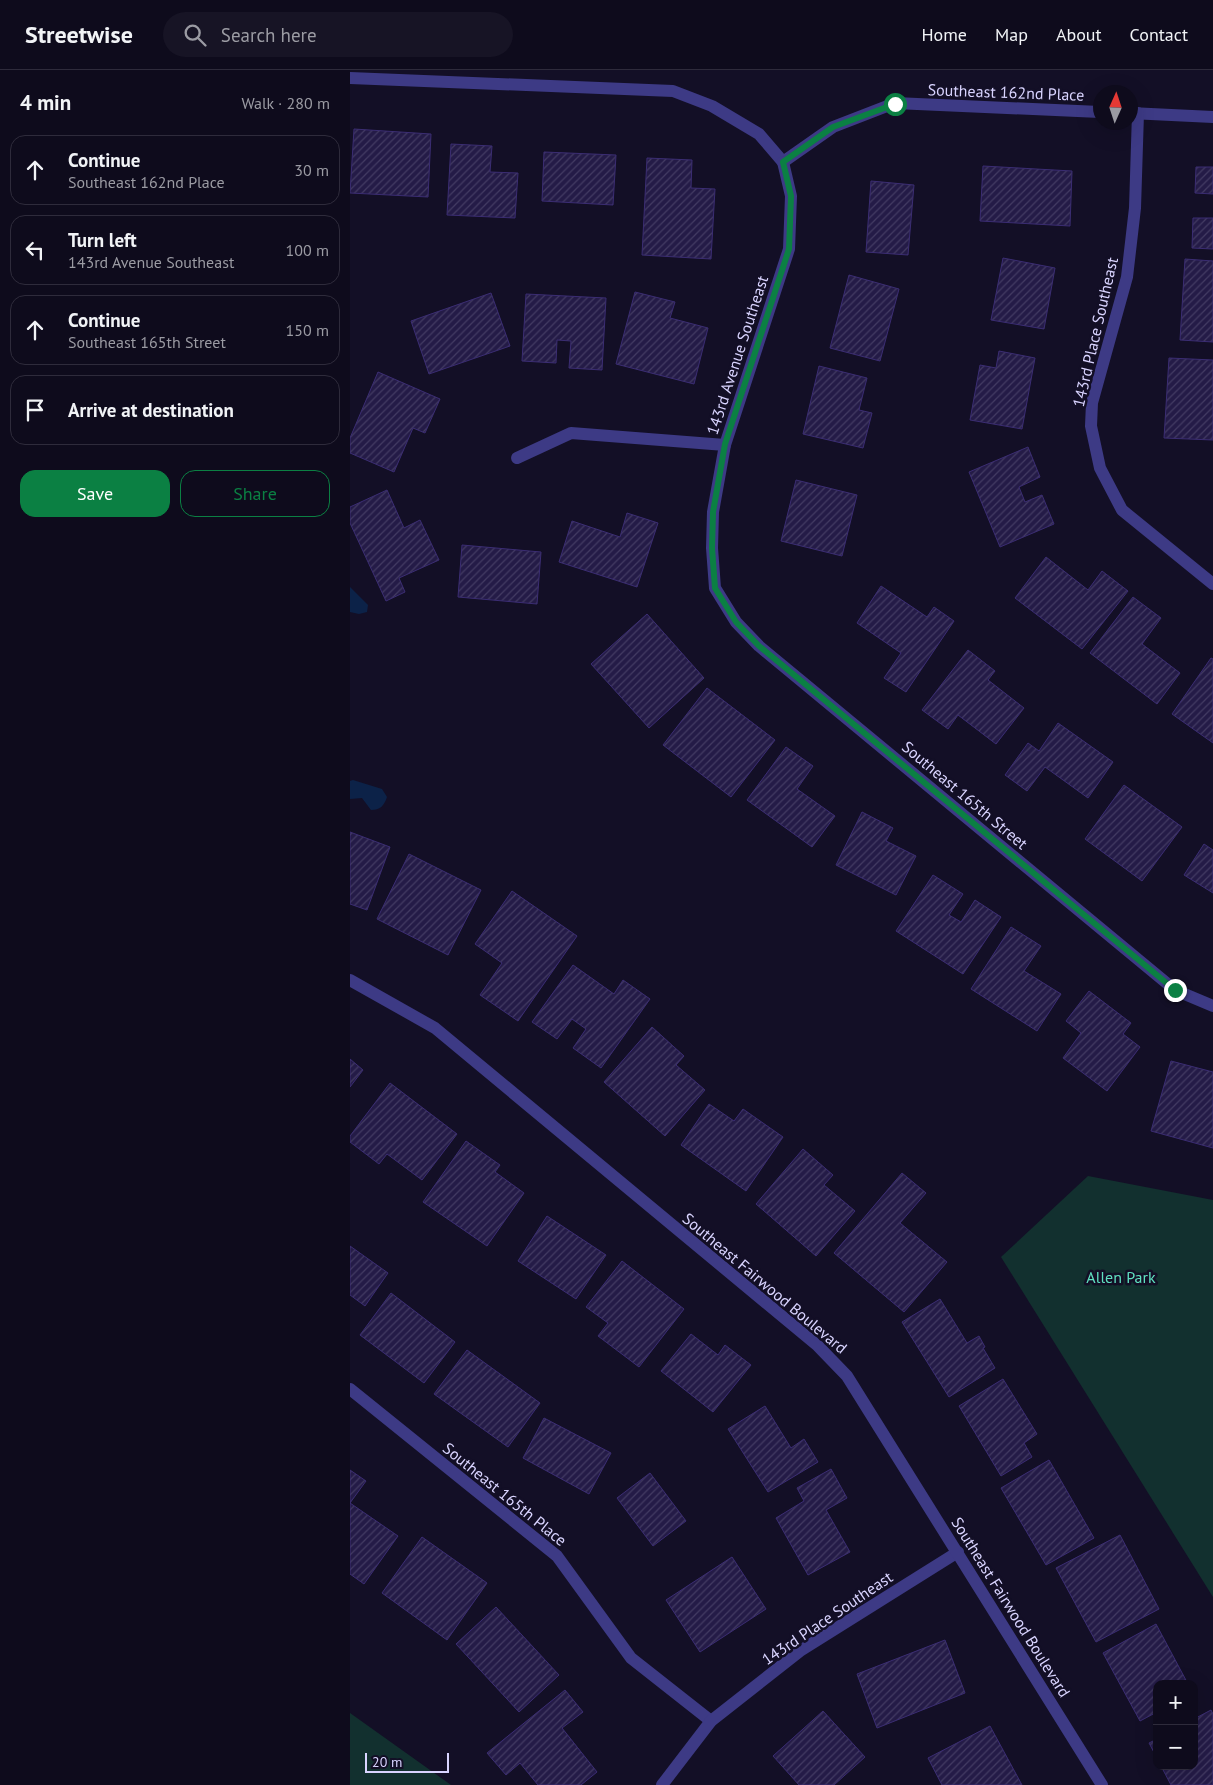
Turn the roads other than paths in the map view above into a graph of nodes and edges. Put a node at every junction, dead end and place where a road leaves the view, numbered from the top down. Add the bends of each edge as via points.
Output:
1 (350, 78) edge
2 (1093, 112) edge
3 (1138, 113) edge
4 (1213, 117) edge
5 (1134, 130) edge
6 (783, 162) junction
7 (725, 444) junction
8 (517, 458) dead end
9 (1213, 584) edge
10 (715, 588) joint
11 (350, 980) edge
12 (1213, 1006) edge
13 (350, 1389) edge
14 (958, 1552) junction
15 (710, 1721) junction
16 (662, 1785) edge
17 (1102, 1785) edge

1 - 6 street via 672,91 712,106 759,134
2 - 6 street, Southeast 162nd Place via 895,104 833,127
3 - 4 street
5 - 9 street, 143rd Place Southeast via 1135,208 1127,278 1092,403 1091,426 1100,468 1122,510
6 - 7 street, 143rd Avenue Southeast via 791,196 789,249
7 - 8 street via 571,433
7 - 10 street, 143rd Avenue Southeast via 713,512
10 - 12 street, Southeast 165th Street via 736,622 759,646 1175,990
11 - 14 street, Southeast Fairwood Boulevard via 435,1028 818,1346 847,1376
13 - 15 street, Southeast 165th Place via 557,1556 630,1658
14 - 15 street, 143rd Place Southeast via 800,1651
14 - 17 street, Southeast Fairwood Boulevard
15 - 16 street, 143rd Place Southeast

